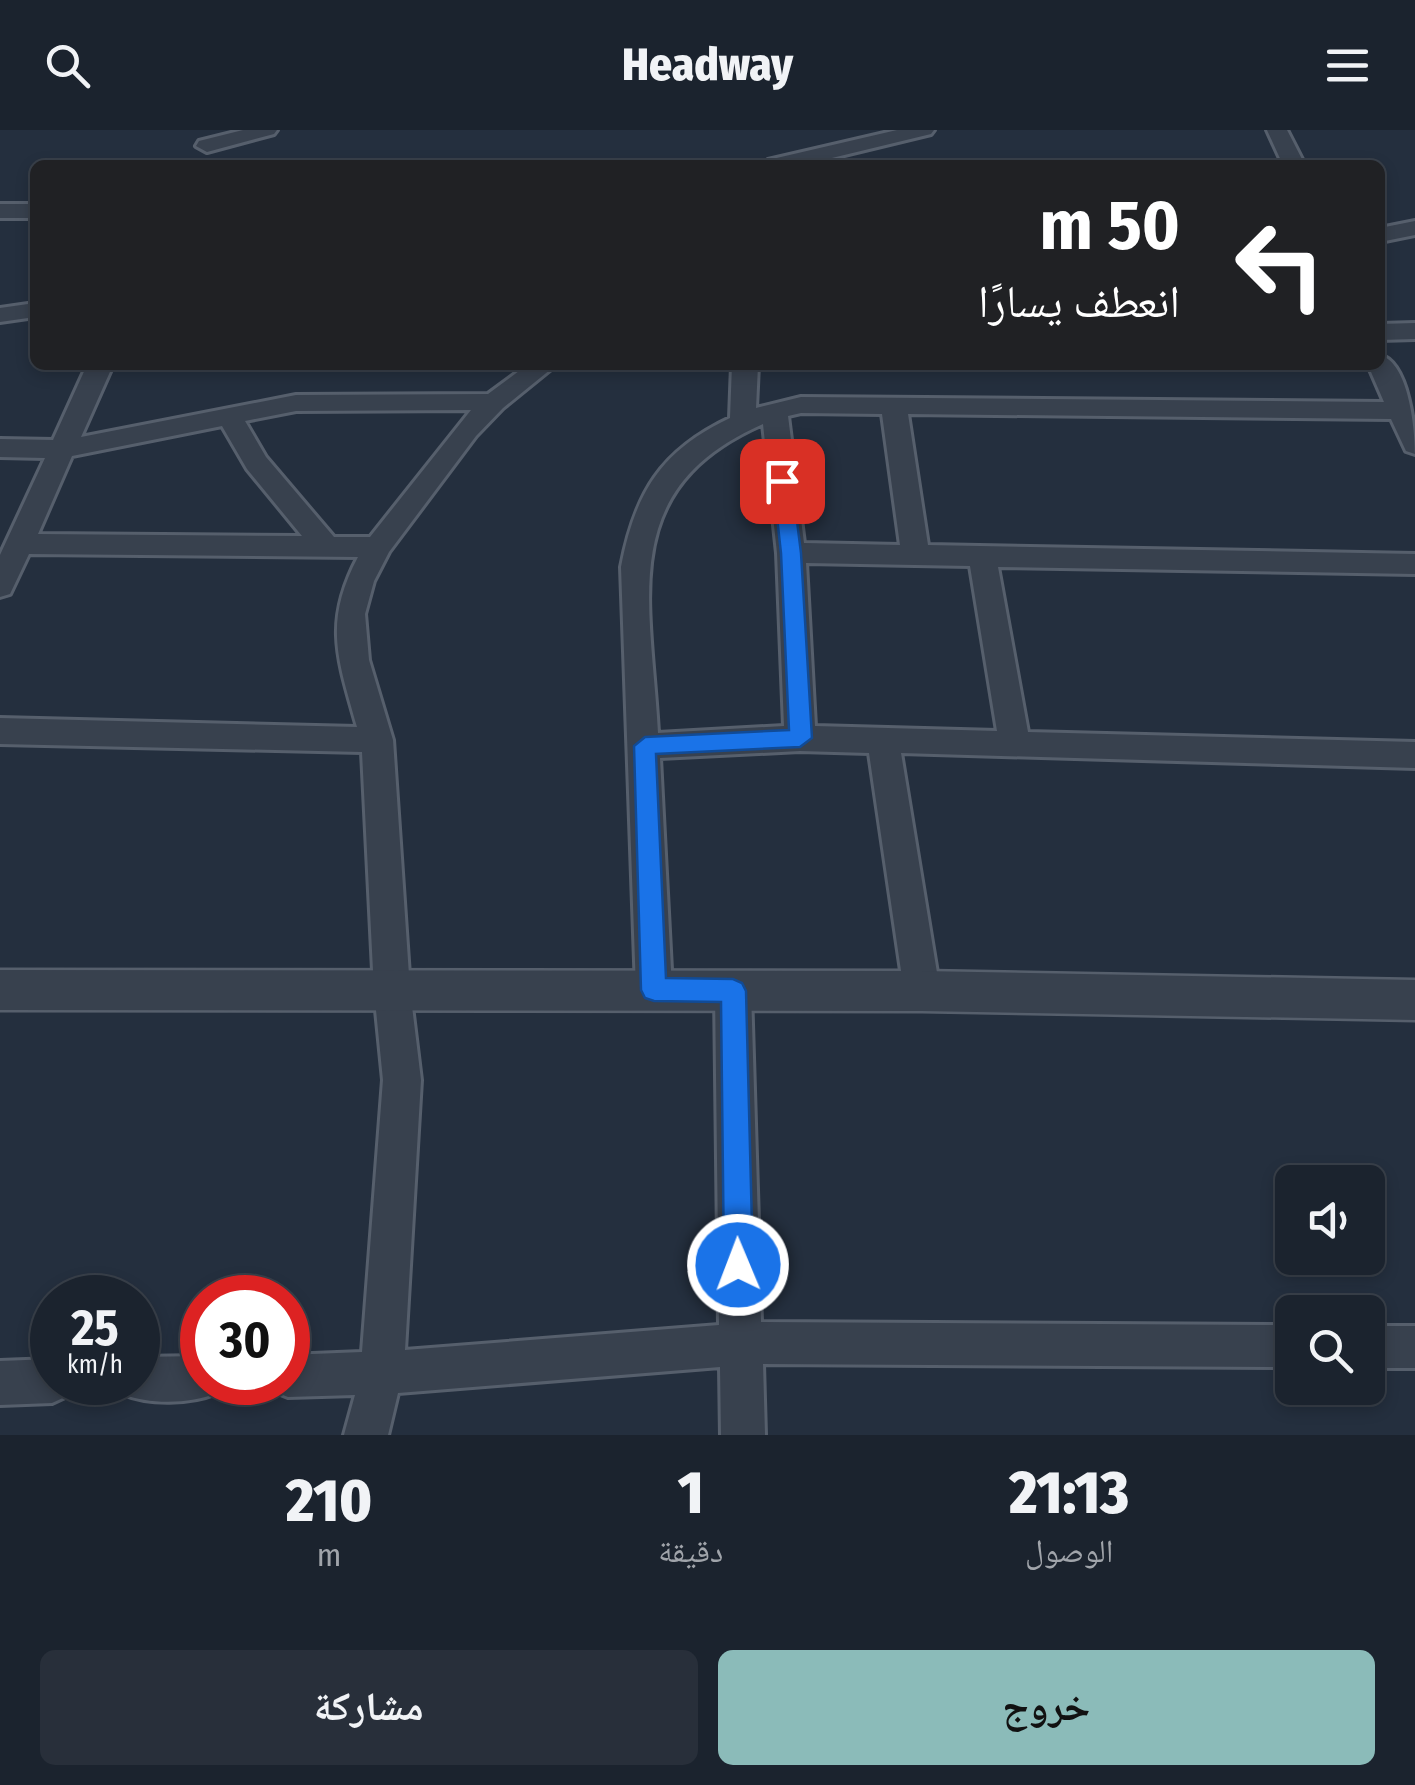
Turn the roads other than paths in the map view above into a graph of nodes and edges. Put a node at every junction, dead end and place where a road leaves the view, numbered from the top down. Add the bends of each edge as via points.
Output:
1 (266, 130) edge
2 (924, 130) edge
3 (1278, 130) edge
4 (205, 147) edge
5 (797, 160) edge
6 (1292, 160) edge
7 (0, 210) edge
8 (30, 211) edge
9 (1415, 228) edge
10 (1385, 234) edge
11 (30, 311) edge
12 (0, 315) edge
13 (1415, 331) edge
14 (1385, 332) edge
15 (98, 370) edge
16 (536, 370) edge
17 (745, 370) edge
18 (1383, 370) edge
19 (494, 402) junction
20 (894, 405) junction
21 (774, 409) junction
22 (1399, 411) junction
23 (228, 414) junction
24 (743, 421) junction
25 (1415, 445) edge
26 (0, 448) edge
27 (63, 449) junction
28 (18, 544) junction
29 (326, 546) junction
30 (378, 547) junction
31 (791, 553) junction
32 (916, 553) junction
33 (982, 556) junction
34 (1415, 564) edge
35 (0, 586) edge
36 (0, 731) edge
37 (800, 738) junction
38 (377, 740) junction
39 (883, 743) junction
40 (1015, 745) junction
41 (645, 746) junction
42 (1415, 756) edge
43 (0, 990) edge
44 (392, 990) junction
45 (654, 990) junction
46 (733, 991) junction
47 (922, 991) junction
48 (1415, 1000) edge
49 (740, 1343) junction
50 (1275, 1346) edge
51 (1385, 1346) edge
52 (1415, 1347) edge
53 (382, 1374) junction
54 (310, 1376) edge
55 (30, 1382) edge
56 (0, 1383) edge
57 (366, 1435) edge
58 (743, 1435) edge

1 - 4 street
2 - 5 street
3 - 6 street
7 - 8 street
9 - 10 street
11 - 12 street
13 - 14 street
15 - 27 street
16 - 19 street
17 - 24 street
18 - 22 street
19 - 23 street via 346,400
19 - 30 street
20 - 21 street
20 - 22 street
20 - 32 street
21 - 24 street
21 - 31 street
22 - 25 street
23 - 27 street
23 - 29 street via 256,462
24 - 41 street via 712,437 648,508 635,567
26 - 27 street
27 - 28 street
28 - 29 street
28 - 35 street
29 - 30 street
30 - 38 street via 350,614 354,660
31 - 32 street
31 - 37 street
32 - 33 street
33 - 34 street
33 - 40 street
36 - 38 street
37 - 39 street
37 - 41 street
38 - 44 street
39 - 40 street
39 - 47 street
40 - 42 street
41 - 45 street
43 - 44 street
44 - 45 street
44 - 53 street via 402,1080
45 - 46 street
46 - 47 street
46 - 49 street
47 - 48 street
49 - 50 street
49 - 53 street
49 - 58 street
51 - 52 street
53 - 54 street
53 - 57 street
55 - 56 street

